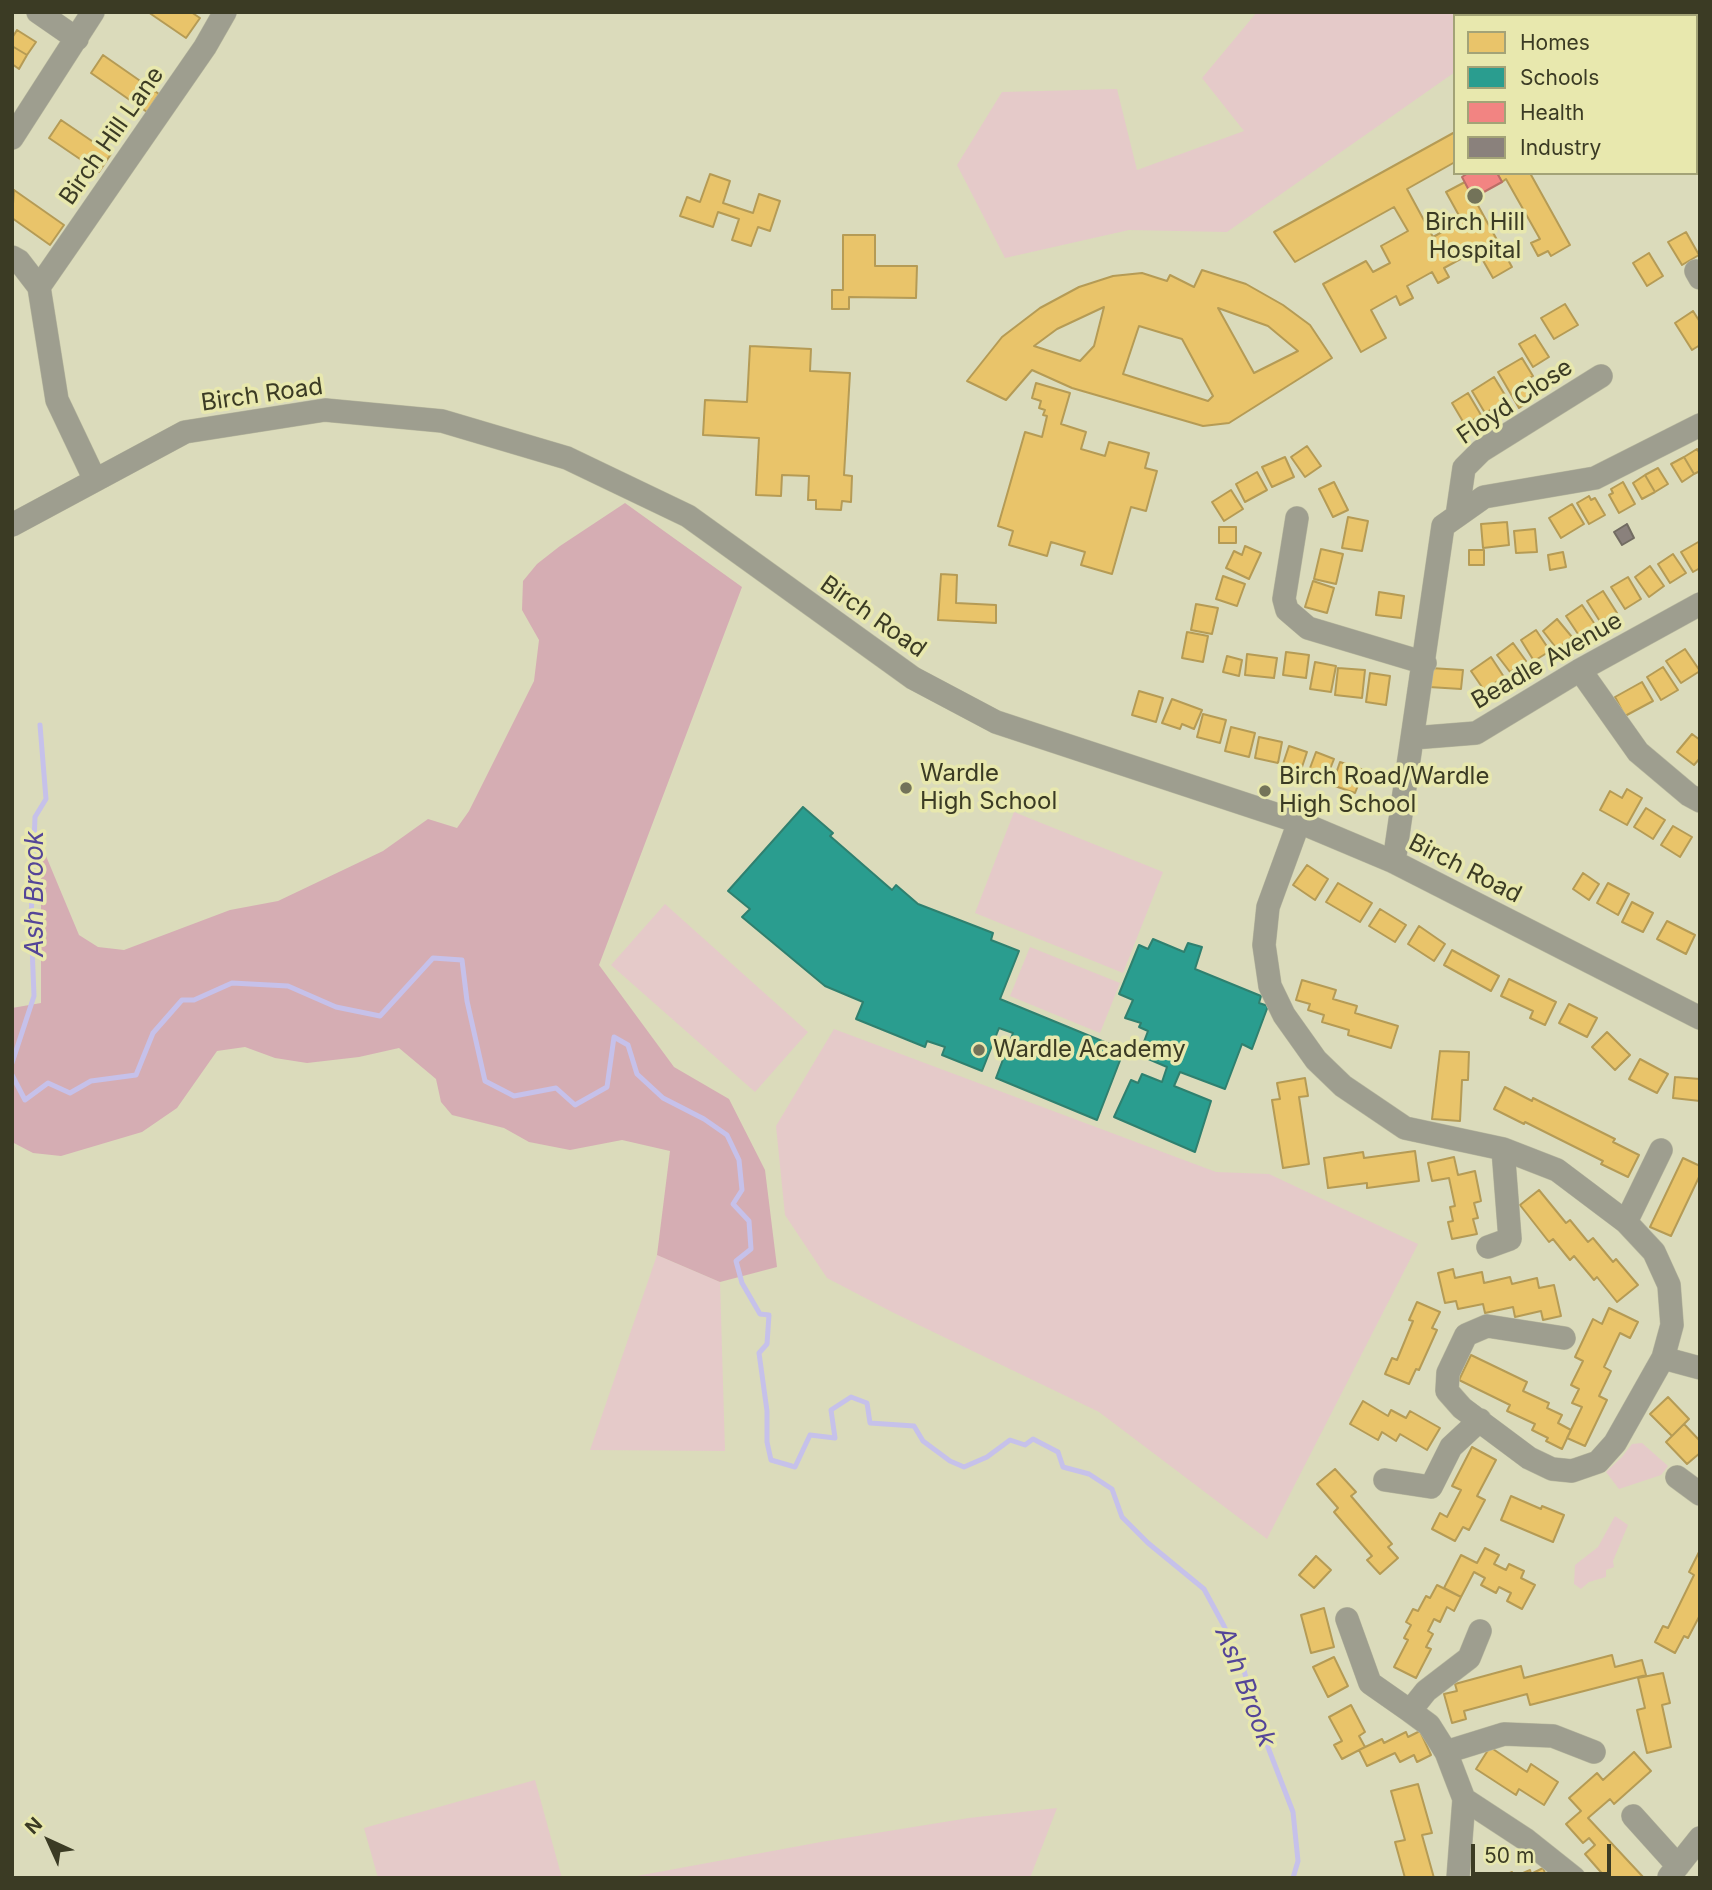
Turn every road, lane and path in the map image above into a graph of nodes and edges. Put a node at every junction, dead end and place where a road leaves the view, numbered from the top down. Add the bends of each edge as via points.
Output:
1 (38, 12) edge
2 (93, 12) edge
3 (225, 12) edge
4 (77, 39) junction
5 (12, 138) edge
6 (12, 257) edge
7 (39, 287) junction
8 (1601, 376) dead end
9 (1700, 425) edge
10 (95, 480) junction
11 (1297, 517) dead end
12 (1450, 521) junction
13 (12, 525) edge
14 (1700, 604) edge
15 (1425, 663) junction
16 (1580, 670) junction
17 (1413, 738) junction
18 (1700, 801) edge
19 (1298, 822) junction
20 (1394, 862) junction
21 (1700, 1018) edge
22 (1503, 1149) junction
23 (1661, 1150) dead end
24 (1626, 1222) junction
25 (1488, 1247) dead end
26 (1564, 1338) dead end
27 (1663, 1359) junction
28 (1700, 1368) edge
29 (1480, 1420) junction
30 (1677, 1477) dead end
31 (1385, 1480) dead end
32 (1700, 1494) edge
33 (1347, 1619) dead end
34 (1480, 1631) dead end
35 (1410, 1711) junction
36 (1446, 1752) junction
37 (1594, 1752) dead end
38 (1464, 1799) junction
39 (1633, 1816) dead end
40 (1700, 1838) edge
41 (1673, 1872) edge
42 (1458, 1878) edge
43 (1574, 1878) edge

1 - 4 street
2 - 4 street
3 - 7 street, Birch Hill Lane
4 - 5 street
6 - 7 street
7 - 10 street via 57,400
8 - 12 street, Floyd Close via 1481,451 1464,468
9 - 12 street via 1595,478 1484,497
10 - 13 street, Birch Road
10 - 19 street, Birch Road via 185,432 325,410 442,421 567,458 688,516 913,678 996,722
11 - 15 street via 1284,599 1287,610 1308,628
12 - 15 street, Floyd Close
14 - 16 street, Beadle Avenue
15 - 17 street, Floyd Close
16 - 17 street, Beadle Avenue via 1476,733
16 - 18 street via 1637,752
17 - 20 street, Floyd Close
19 - 20 street, Birch Road
19 - 22 street via 1268,907 1264,945 1270,986 1284,1015 1316,1060 1343,1086 1405,1128
20 - 21 street, Birch Road
22 - 24 street via 1557,1170
22 - 25 street via 1510,1239
23 - 24 street
24 - 27 street via 1654,1252 1668,1285 1672,1325
26 - 29 street via 1486,1326 1466,1335 1448,1373 1447,1391
27 - 28 street
27 - 29 street via 1615,1443 1598,1461 1572,1471 1552,1469 1529,1458
29 - 31 street via 1451,1447 1431,1487
30 - 32 street
33 - 35 street via 1370,1682
34 - 35 street via 1469,1658 1426,1691
35 - 36 street via 1429,1725
36 - 37 street via 1504,1734 1553,1736
36 - 38 street
38 - 42 street
38 - 43 street
39 - 41 street
40 - 41 street

